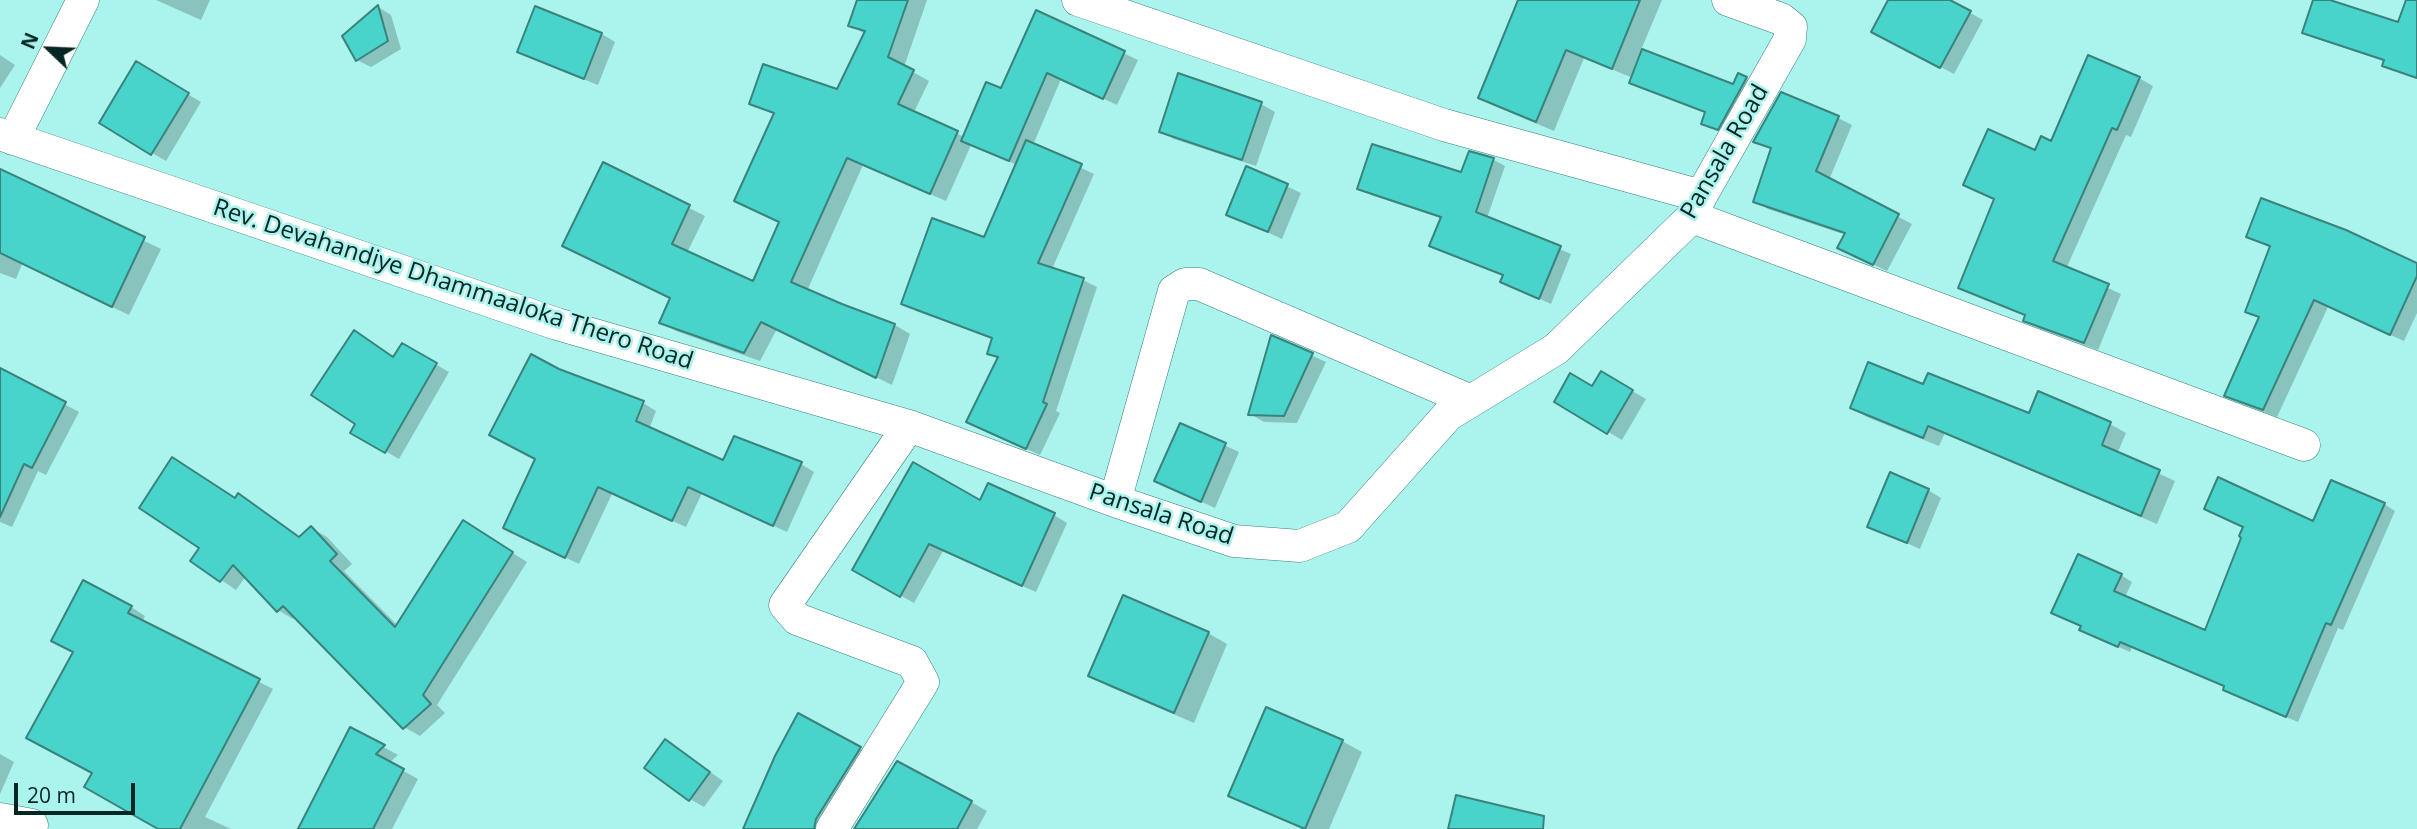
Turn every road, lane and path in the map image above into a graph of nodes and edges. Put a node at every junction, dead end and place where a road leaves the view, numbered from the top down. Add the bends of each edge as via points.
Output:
1 (83, 0) edge
2 (1078, 0) edge
3 (1728, 0) edge
4 (7, 137) edge
5 (1697, 207) junction
6 (1471, 401) junction
7 (909, 426) junction
8 (2304, 445) dead end
9 (1115, 501) junction
10 (0, 819) edge
11 (32, 825) dead end
12 (832, 829) edge

1 - 4 street
2 - 5 street
3 - 5 street, Pansala Road via 1781,19 1791,27 1790,39
4 - 7 street, Rev. Devahandiye Dhammaaloka Thero Road via 557,324
5 - 6 street, Pansala Road via 1556,349
5 - 8 street
6 - 9 street, Pansala Road via 1448,415 1348,527 1300,546 1234,541
6 - 9 street via 1199,284 1185,284 1174,291
7 - 9 street, Pansala Road
7 - 12 street via 785,605 797,620 912,662 923,682
10 - 11 street

